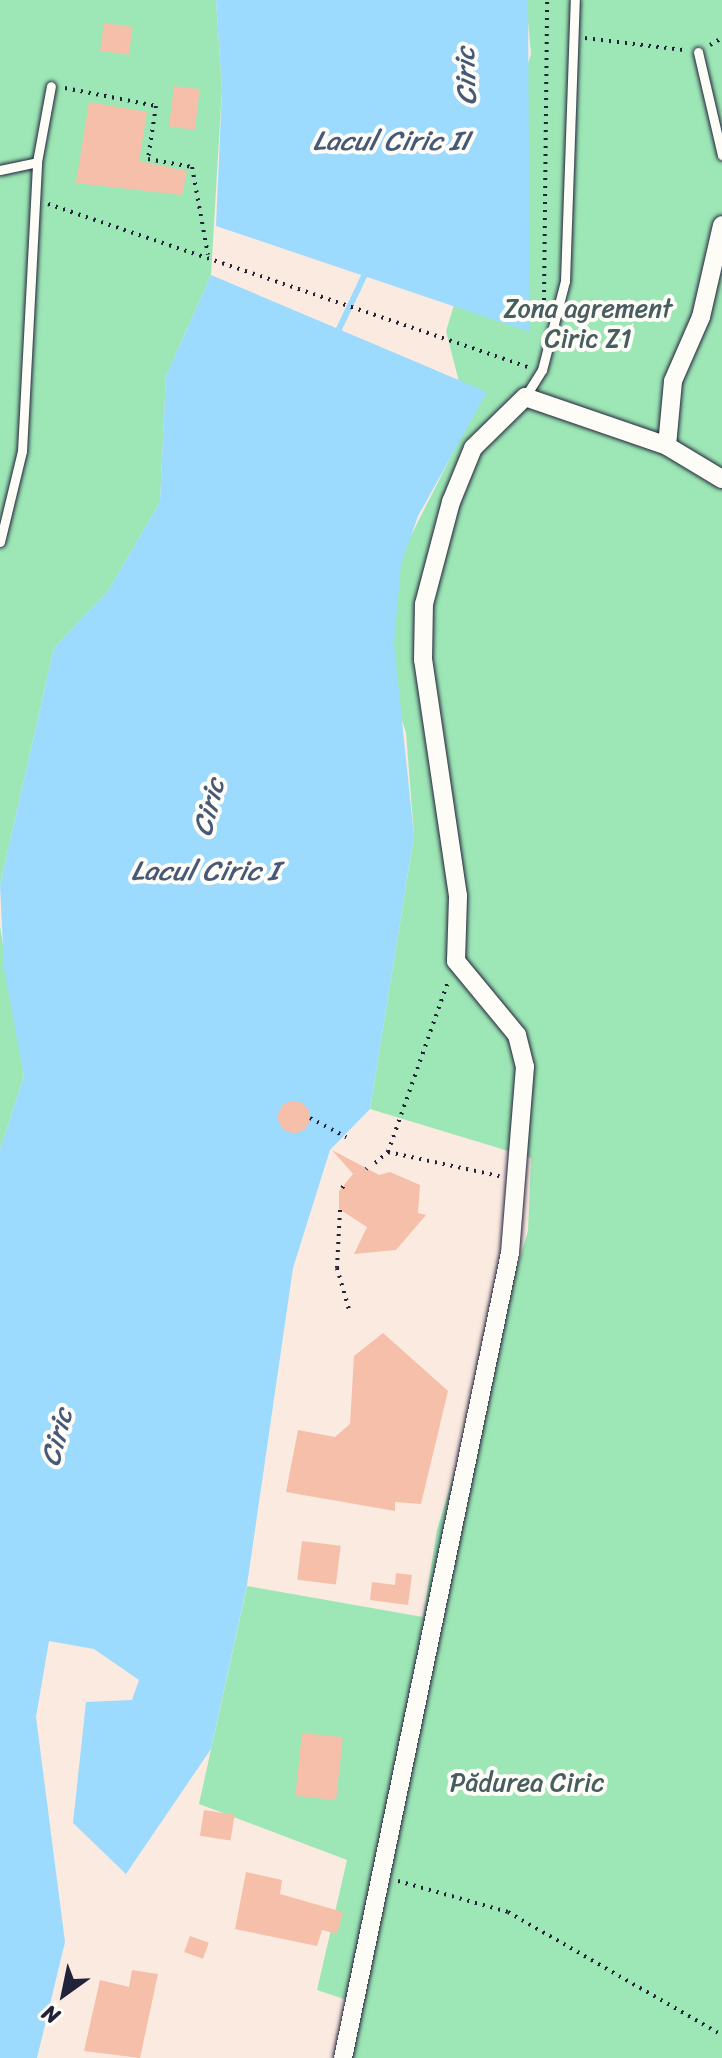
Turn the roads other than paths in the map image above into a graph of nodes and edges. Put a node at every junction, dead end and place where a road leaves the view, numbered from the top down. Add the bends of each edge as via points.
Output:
1 (575, 0) edge
2 (698, 52) road end
3 (51, 86) dead end
4 (722, 155) edge
5 (37, 162) junction
6 (0, 170) edge
7 (722, 225) edge
8 (525, 397) junction
9 (667, 446) junction
10 (722, 479) edge
11 (0, 542) edge
12 (343, 2058) edge

1 - 8 lane via 578,37 565,281 542,370
2 - 4 lane
3 - 5 lane
5 - 6 lane
5 - 11 lane via 22,451
7 - 9 street via 701,317 673,381
8 - 9 street
8 - 12 street via 473,448 451,502 424,604 423,660 458,896 456,961 517,1035 525,1067 510,1253 376,1875
9 - 10 street

